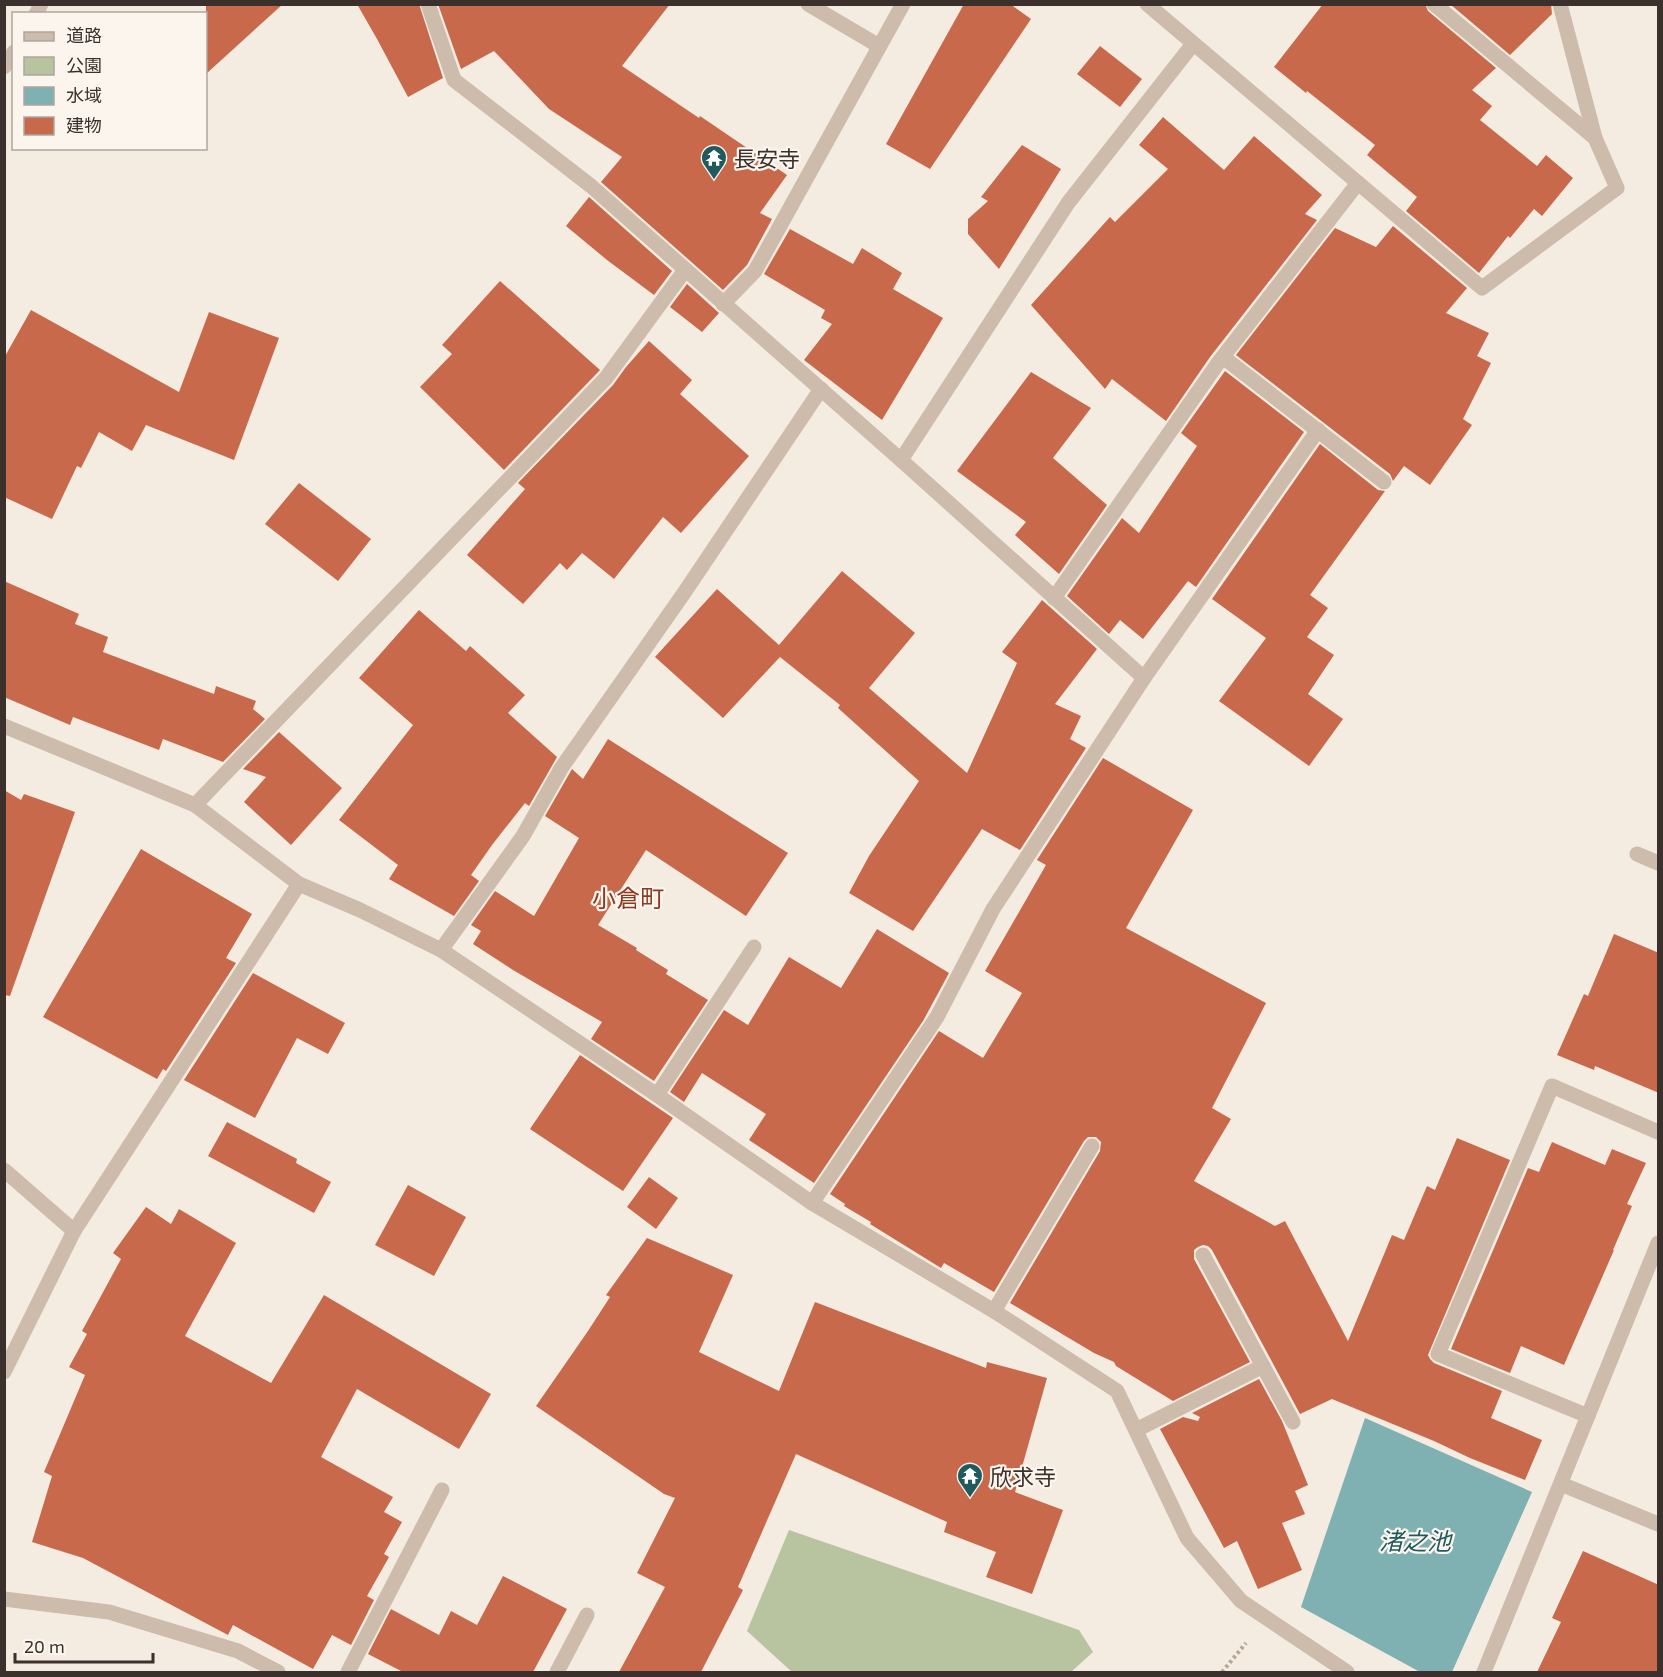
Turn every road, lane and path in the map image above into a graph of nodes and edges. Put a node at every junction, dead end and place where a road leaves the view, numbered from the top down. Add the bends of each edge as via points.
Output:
1 (428, 4) edge
2 (808, 4) edge
3 (903, 4) edge
4 (1147, 4) edge
5 (1434, 4) edge
6 (1560, 4) edge
7 (1193, 44) junction
8 (879, 46) junction
9 (1594, 138) junction
10 (1358, 183) junction
11 (685, 270) junction
12 (723, 304) junction
13 (1223, 357) junction
14 (821, 389) junction
15 (1318, 430) junction
16 (901, 460) junction
17 (1384, 482) dead end
18 (1054, 598) junction
19 (1144, 678) junction
20 (4, 726) edge
21 (195, 805) junction
22 (1637, 854) dead end
23 (1659, 863) edge
24 (299, 884) junction
25 (754, 947) dead end
26 (441, 950) junction
27 (657, 1095) junction
28 (1659, 1132) edge
29 (1092, 1146) dead end
30 (4, 1170) edge
31 (812, 1203) junction
32 (74, 1231) junction
33 (1659, 1243) edge
34 (1203, 1255) dead end
35 (1652, 1278) edge
36 (994, 1311) junction
37 (1263, 1366) junction
38 (4, 1372) edge
39 (1588, 1416) junction
40 (1293, 1422) dead end
41 (1136, 1430) junction
42 (1561, 1484) junction
43 (442, 1490) dead end
44 (1659, 1524) edge
45 (4, 1599) edge
46 (587, 1615) dead end
47 (1266, 1619) junction
48 (278, 1672) edge
49 (348, 1672) edge
50 (556, 1672) edge
51 (1222, 1672) edge
52 (1346, 1672) edge
53 (1484, 1672) edge

1 - 11 street via 454,80 591,186
2 - 8 street
3 - 8 street
4 - 7 street
5 - 9 street
6 - 9 street
7 - 10 street
7 - 16 street via 1068,203
8 - 12 street via 755,271
9 - 10 street via 1617,188 1482,288
10 - 13 street
11 - 12 street
11 - 21 street via 606,378
12 - 14 street
13 - 15 street
13 - 18 street
14 - 16 street
14 - 26 street via 562,767 523,836
15 - 17 street
15 - 19 street
16 - 18 street
18 - 19 street
19 - 31 street via 993,909 937,1017
20 - 21 street
21 - 24 street
22 - 23 street
24 - 26 street
24 - 32 street
25 - 27 street
26 - 27 street
27 - 31 street
28 - 39 street via 1551,1086 1438,1354
29 - 36 street
30 - 32 street
31 - 36 street
32 - 38 street
33 - 35 street
34 - 37 street
35 - 39 street
36 - 41 street via 1117,1391
37 - 40 street
37 - 41 street
39 - 42 street
41 - 47 street via 1187,1538 1241,1601
42 - 44 street
42 - 53 street
43 - 49 street
45 - 48 street via 109,1612 238,1652
46 - 50 street
47 - 51 path
47 - 52 street

